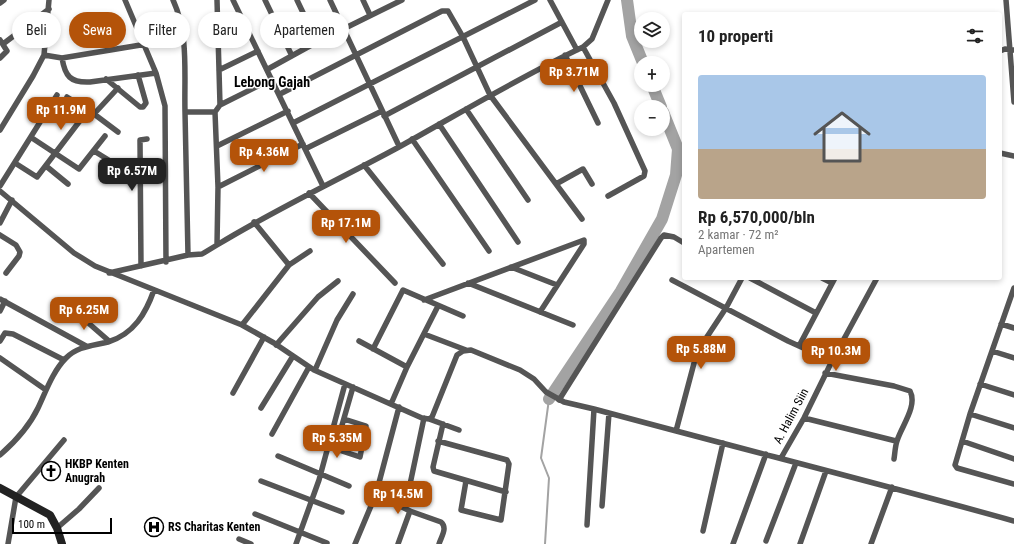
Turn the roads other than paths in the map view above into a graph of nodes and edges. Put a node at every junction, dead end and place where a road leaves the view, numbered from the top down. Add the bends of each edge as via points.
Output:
1 (4, 0) edge
2 (49, 0) edge
3 (125, 0) edge
4 (173, 0) edge
5 (217, 0) edge
6 (233, 0) edge
7 (265, 0) edge
8 (297, 0) edge
9 (330, 0) edge
10 (363, 0) edge
11 (402, 0) edge
12 (535, 0) edge
13 (550, 0) edge
14 (608, 0) edge
15 (1006, 0) edge
16 (394, 2) edge
17 (0, 3) edge
18 (49, 9) junction
19 (178, 12) edge
20 (303, 12) edge
21 (336, 12) edge
22 (370, 15) junction
23 (134, 21) edge
24 (562, 22) junction
25 (349, 26) edge
26 (463, 37) junction
27 (349, 40) edge
28 (2, 42) edge
29 (134, 47) edge
30 (584, 47) junction
31 (145, 48) edge
32 (183, 48) edge
33 (306, 48) edge
34 (577, 50) junction
35 (1012, 50) edge
36 (258, 51) junction
37 (1002, 52) edge
38 (44, 55) junction
39 (566, 55) junction
40 (292, 56) junction
41 (356, 56) junction
42 (0, 58) edge
43 (62, 58) junction
44 (477, 66) junction
45 (268, 69) junction
46 (219, 70) junction
47 (156, 72) junction
48 (138, 75) junction
49 (106, 79) junction
50 (272, 79) junction
51 (370, 85) junction
52 (118, 88) junction
53 (280, 94) junction
54 (57, 95) dead end
55 (490, 95) junction
56 (67, 97) dead end
57 (1014, 102) edge
58 (220, 105) junction
59 (466, 109) junction
60 (288, 111) junction
61 (185, 112) junction
62 (215, 112) junction
63 (94, 114) junction
64 (383, 114) junction
65 (82, 118) dead end
66 (598, 123) dead end
67 (294, 124) junction
68 (440, 124) junction
69 (0, 130) edge
70 (118, 132) dead end
71 (106, 136) dead end
72 (32, 138) junction
73 (147, 139) dead end
74 (412, 139) junction
75 (217, 146) junction
76 (304, 146) junction
77 (399, 146) junction
78 (94, 151) junction
79 (55, 153) junction
80 (1002, 153) edge
81 (1014, 156) edge
82 (15, 163) junction
83 (115, 164) dead end
84 (364, 165) junction
85 (46, 166) junction
86 (68, 184) dead end
87 (556, 184) junction
88 (592, 184) dead end
89 (0, 186) edge
90 (218, 186) junction
91 (323, 186) junction
92 (0, 191) edge
93 (309, 193) junction
94 (608, 196) dead end
95 (12, 200) junction
96 (528, 200) dead end
97 (582, 218) dead end
98 (254, 222) junction
99 (0, 223) edge
100 (0, 235) edge
101 (518, 242) dead end
102 (682, 242) edge
103 (217, 245) junction
104 (310, 251) dead end
105 (489, 251) dead end
106 (188, 255) junction
107 (166, 262) junction
108 (444, 264) dead end
109 (289, 265) junction
110 (141, 266) junction
111 (512, 267) junction
112 (6, 273) dead end
113 (109, 273) junction
114 (672, 280) dead end
115 (741, 280) edge
116 (754, 280) edge
117 (876, 280) edge
118 (338, 281) dead end
119 (833, 281) edge
120 (395, 282) dead end
121 (468, 283) junction
122 (557, 285) junction
123 (1014, 288) edge
124 (154, 290) junction
125 (353, 294) dead end
126 (1013, 296) edge
127 (3, 300) edge
128 (424, 300) junction
129 (438, 306) junction
130 (70, 307) dead end
131 (726, 308) junction
132 (0, 311) edge
133 (540, 312) junction
134 (816, 313) junction
135 (463, 316) dead end
136 (1001, 324) junction
137 (242, 325) junction
138 (573, 325) dead end
139 (1014, 328) edge
140 (424, 334) junction
141 (264, 337) junction
142 (0, 341) edge
143 (109, 341) junction
144 (359, 341) dead end
145 (276, 345) junction
146 (86, 346) junction
147 (799, 346) junction
148 (373, 349) junction
149 (467, 350) junction
150 (992, 351) junction
151 (293, 356) junction
152 (0, 358) edge
153 (1014, 358) edge
154 (64, 360) junction
155 (832, 361) junction
156 (309, 367) junction
157 (407, 367) junction
158 (315, 370) junction
159 (825, 373) junction
160 (346, 384) junction
161 (980, 384) junction
162 (353, 387) junction
163 (46, 390) junction
164 (233, 393) dead end
165 (1014, 394) edge
166 (559, 400) junction
167 (391, 404) junction
168 (399, 407) junction
169 (261, 408) dead end
170 (594, 409) junction
171 (609, 413) junction
172 (970, 414) junction
173 (427, 418) junction
174 (804, 418) junction
175 (344, 419) junction
176 (443, 424) junction
177 (1014, 428) edge
178 (459, 430) dead end
179 (676, 431) junction
180 (272, 434) dead end
181 (64, 440) dead end
182 (438, 441) junction
183 (896, 441) junction
184 (962, 441) junction
185 (723, 443) junction
186 (0, 454) edge
187 (766, 454) junction
188 (278, 456) dead end
189 (781, 458) junction
190 (1014, 458) edge
191 (894, 460) dead end
192 (796, 463) junction
193 (826, 471) junction
194 (321, 473) junction
195 (261, 481) dead end
196 (466, 481) junction
197 (1014, 484) edge
198 (349, 486) dead end
199 (892, 487) junction
200 (0, 488) edge
201 (99, 488) dead end
202 (506, 492) junction
203 (376, 494) junction
204 (16, 497) junction
205 (312, 501) junction
206 (602, 506) dead end
207 (408, 510) junction
208 (342, 512) dead end
209 (255, 514) dead end
210 (1014, 521) edge
211 (587, 525) dead end
212 (57, 528) junction
213 (703, 531) dead end
214 (300, 532) junction
215 (239, 539) dead end
216 (766, 541) dead end
217 (327, 543) dead end
218 (8, 544) edge
219 (62, 544) edge
220 (251, 544) edge
221 (296, 544) edge
222 (356, 544) edge
223 (398, 544) edge
224 (439, 544) edge
225 (732, 544) edge
226 (800, 544) edge
227 (871, 544) edge

1 - 17 street
2 - 18 street
3 - 23 street
4 - 19 street
5 - 46 street
6 - 36 street
7 - 40 street
8 - 20 street
9 - 21 street
10 - 22 street
11 - 16 street
12 - 26 street
13 - 24 street
14 - 30 street via 590,42
15 - 35 street
16 - 22 street
18 - 28 street
18 - 38 street
22 - 25 street
24 - 34 street
24 - 44 street
26 - 41 street via 450,12 444,10
26 - 44 street
26 - 51 street
27 - 41 street
28 - 42 street via 7,51
29 - 43 street
30 - 34 street
30 - 94 street via 614,103 645,171 644,176
31 - 47 street
32 - 61 street
33 - 40 street
34 - 39 street
35 - 37 street
35 - 57 street
36 - 45 street
36 - 46 street
38 - 43 street
38 - 69 street
39 - 55 street
39 - 66 street
40 - 45 street
41 - 51 street
41 - 53 street
43 - 49 street via 64,70 73,79 84,82
44 - 55 street
44 - 64 street
45 - 50 street
46 - 58 street
47 - 48 street
47 - 107 street via 166,109
48 - 49 street
48 - 52 street via 145,107 140,107
49 - 52 street
50 - 53 street
50 - 58 street
51 - 64 street
51 - 67 street
52 - 63 street
53 - 60 street
54 - 72 street
55 - 59 street
55 - 87 street
56 - 63 street
58 - 62 street
59 - 68 street
59 - 96 street
60 - 67 street
60 - 75 street
61 - 62 street
61 - 106 street
62 - 75 street
63 - 70 street
64 - 76 street
64 - 77 street
65 - 79 street
67 - 76 street
68 - 74 street
68 - 101 street
71 - 78 street
72 - 79 street
72 - 82 street
73 - 110 street via 140,140
74 - 77 street
74 - 105 street
75 - 90 street
76 - 90 street
76 - 91 street
77 - 84 street
78 - 79 street via 79,169
78 - 83 street
79 - 85 street
80 - 81 street
82 - 85 street via 36,177
82 - 89 street
84 - 91 street
84 - 108 street
85 - 86 street
87 - 88 street via 582,169
87 - 97 street
90 - 103 street
91 - 93 street
92 - 95 street
93 - 98 street
93 - 120 street
95 - 99 street
95 - 113 street via 80,257
98 - 103 street
98 - 109 street
100 - 112 street via 16,245 20,252
102 - 166 street via 668,235 661,238
103 - 106 street via 204,254
104 - 109 street
106 - 107 street
107 - 110 street
109 - 137 street
110 - 113 street
111 - 121 street
111 - 122 street
111 - 122 street via 584,240 585,243
113 - 124 street
114 - 131 street
115 - 131 street
116 - 134 street
117 - 155 street, A. Halim Siin
118 - 145 street via 314,301
119 - 134 street
121 - 128 street
121 - 133 street
122 - 133 street
123 - 126 street
124 - 137 street
124 - 143 street via 142,318
125 - 158 street via 337,320
126 - 136 street
127 - 132 street
127 - 146 street
128 - 129 street
128 - 148 street via 402,290
129 - 135 street
129 - 140 street
130 - 143 street
131 - 147 street
131 - 179 street via 697,352
133 - 138 street
134 - 147 street
136 - 139 street
136 - 150 street
137 - 141 street
140 - 149 street
140 - 157 street
141 - 145 street
141 - 164 street
142 - 154 street via 5,333 13,334
143 - 146 street
144 - 148 street
145 - 151 street
146 - 154 street via 74,351
147 - 155 street
148 - 157 street
149 - 166 street via 473,350 520,370
149 - 173 street via 456,356 443,390
150 - 153 street
150 - 161 street
151 - 156 street
151 - 169 street
152 - 163 street
154 - 163 street
155 - 159 street, A. Halim Siin
156 - 158 street
156 - 180 street
157 - 167 street
158 - 160 street
159 - 174 street, A. Halim Siin
159 - 183 street via 910,391 911,407
160 - 162 street
160 - 194 street
161 - 165 street
161 - 172 street
162 - 167 street
162 - 175 street
163 - 186 street via 24,431
166 - 170 street
167 - 168 street
168 - 173 street
168 - 203 street
170 - 171 street
170 - 211 street
171 - 179 street
171 - 206 street
172 - 177 street
172 - 184 street
173 - 176 street
173 - 207 street
174 - 183 street
174 - 189 street, A. Halim Siin
175 - 175 street via 366,427 360,457 336,448
176 - 178 street
176 - 182 street
179 - 185 street
181 - 204 street
182 - 196 street via 433,470
182 - 202 street via 507,460 509,464
183 - 191 street
184 - 190 street
184 - 197 street via 955,465 957,468
185 - 187 street
185 - 213 street
187 - 189 street
187 - 225 street
188 - 194 street
189 - 192 street
192 - 193 street
192 - 216 street
193 - 199 street
193 - 226 street
194 - 198 street
194 - 205 street
195 - 205 street
196 - 202 street
196 - 202 street via 460,509 470,513 501,520
199 - 210 street
199 - 227 street
200 - 204 street
201 - 212 street
203 - 207 street
203 - 222 street
204 - 212 street via 50,515
204 - 218 street
205 - 208 street
205 - 214 street
207 - 223 street
207 - 224 street via 444,525
209 - 214 street
212 - 219 street
214 - 217 street
214 - 221 street
215 - 220 street

